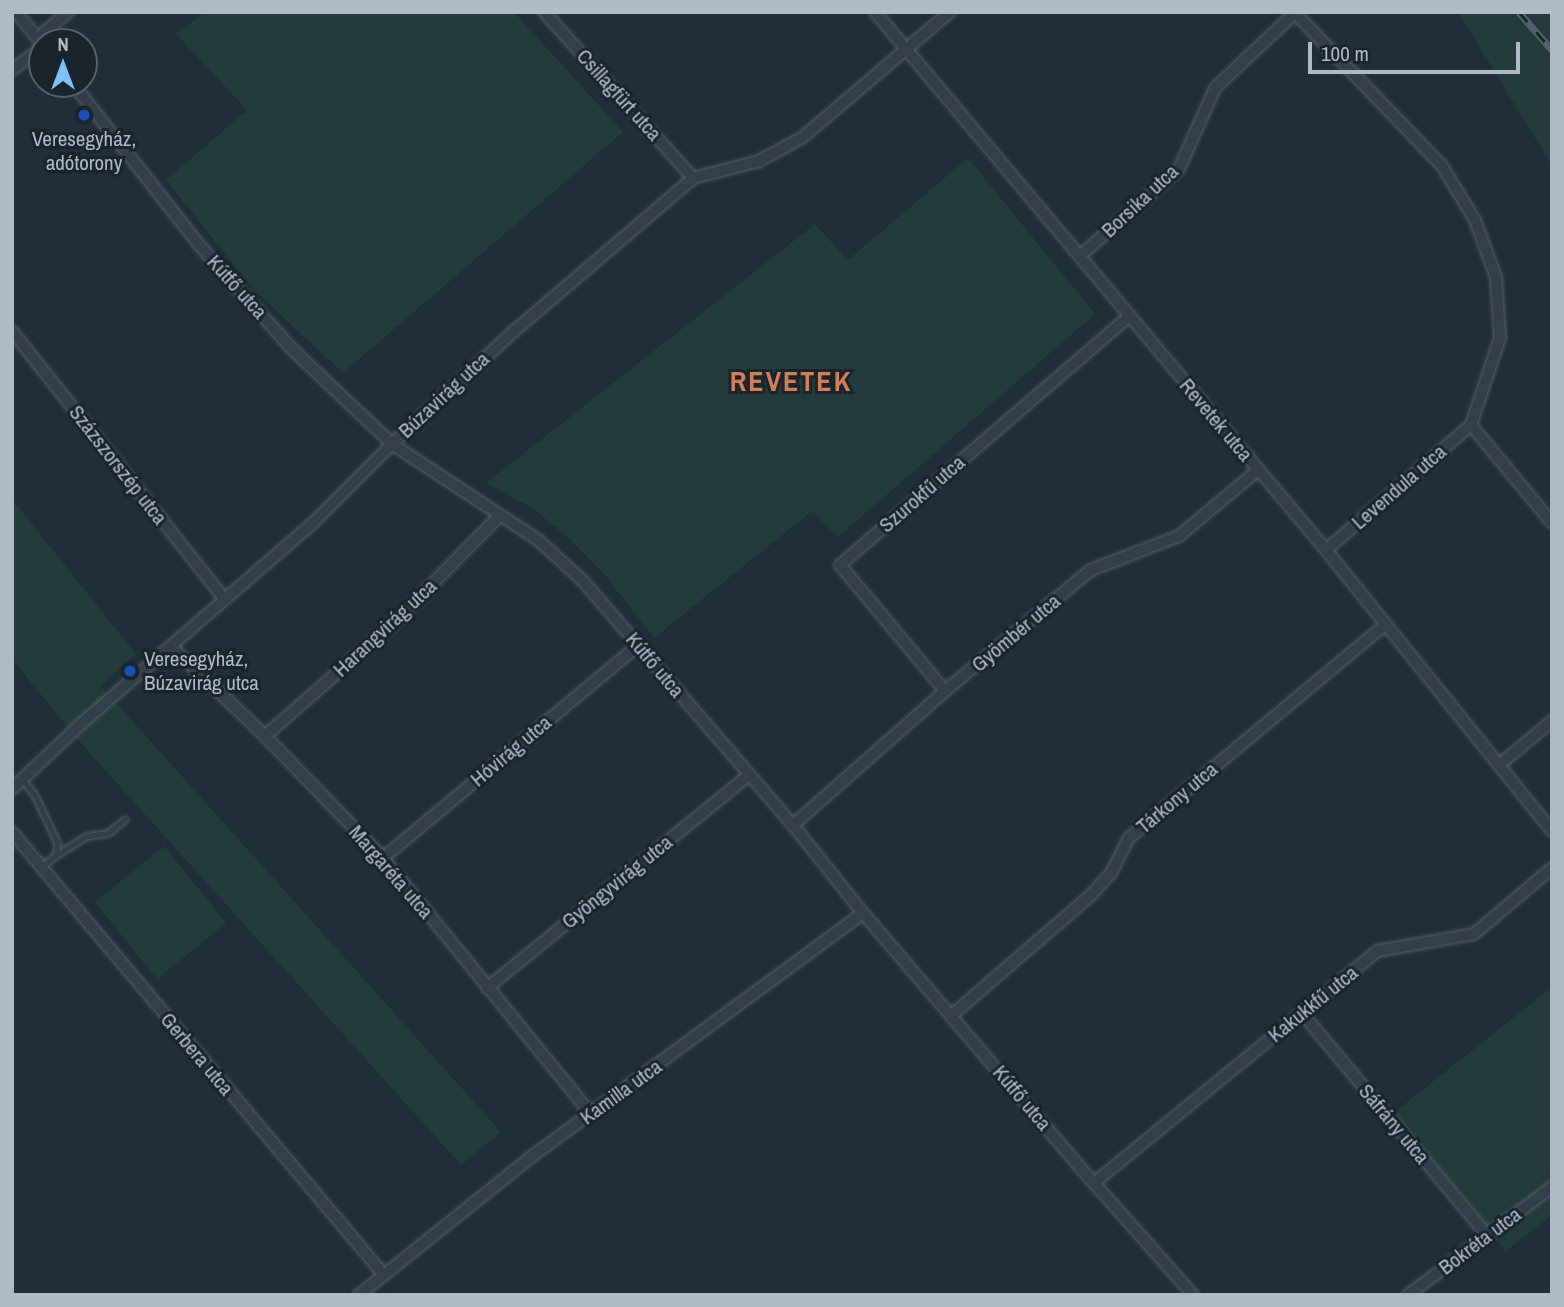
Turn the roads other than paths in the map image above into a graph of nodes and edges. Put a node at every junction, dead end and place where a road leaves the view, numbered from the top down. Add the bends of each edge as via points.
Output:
1 (16, 12) edge
2 (68, 12) edge
3 (544, 12) edge
4 (875, 12) edge
5 (950, 12) edge
6 (1294, 13) edge
7 (29, 28) edge
8 (54, 28) edge
9 (906, 47) junction
10 (28, 55) edge
11 (12, 70) edge
12 (84, 98) edge
13 (692, 178) junction
14 (1081, 255) junction
15 (1129, 316) junction
16 (12, 331) edge
17 (1471, 425) junction
18 (392, 444) junction
19 (1258, 470) junction
20 (500, 515) junction
21 (1552, 523) edge
22 (1326, 550) junction
23 (224, 598) junction
24 (1386, 624) junction
25 (639, 645) junction
26 (172, 647) junction
27 (946, 691) junction
28 (1552, 721) edge
29 (265, 736) junction
30 (1499, 765) junction
31 (748, 776) junction
32 (23, 780) junction
33 (12, 789) edge
34 (125, 818) dead end
35 (793, 825) junction
36 (1552, 831) edge
37 (12, 832) edge
38 (55, 855) junction
39 (383, 858) junction
40 (40, 868) junction
41 (1552, 869) edge
42 (863, 914) junction
43 (487, 988) junction
44 (1302, 1013) junction
45 (952, 1015) junction
46 (591, 1114) junction
47 (1094, 1183) junction
48 (1552, 1187) edge
49 (1487, 1235) junction
50 (384, 1275) junction
51 (359, 1295) edge
52 (1193, 1295) edge
53 (1408, 1295) edge

1 - 7 street
2 - 8 street
3 - 13 street, Csillagfürt utca
4 - 9 street, Revetek utca
5 - 9 street, Búzavirág utca
6 - 14 street, Borsika utca via 1215,88 1179,169
6 - 17 street via 1442,166 1475,220 1496,277 1500,338
9 - 13 street, Búzavirág utca via 803,137 759,161
9 - 14 street, Revetek utca
10 - 11 street
12 - 18 street, Kútfő utca via 200,246 293,350
13 - 18 street, Búzavirág utca via 513,332
14 - 15 street, Revetek utca
15 - 19 street, Revetek utca
15 - 27 street, Szurokfű utca via 840,565
16 - 23 street, Százszorszép utca
17 - 21 street
17 - 22 street, Levendula utca
18 - 20 street, Kútfő utca
18 - 23 street, Búzavirág utca via 314,522
19 - 22 street, Revetek utca
19 - 27 street, Gyömbér utca via 1179,536 1091,570
20 - 25 street, Kútfő utca via 538,540 583,581
20 - 29 street, Harangvirág utca via 394,623
22 - 24 street, Revetek utca
23 - 26 street, Búzavirág utca
24 - 30 street, Revetek utca
24 - 45 street, Tárkony utca via 1129,838 1111,873 1092,894
25 - 31 street, Kútfő utca
25 - 39 street, Hóvirág utca
26 - 29 street, Margaréta utca
26 - 32 street, Búzavirág utca
27 - 35 street, Gyömbér utca
28 - 30 street
29 - 39 street, Margaréta utca
30 - 36 street, Revetek utca
31 - 35 street, Kútfő utca
31 - 43 street, Gyöngyvirág utca
32 - 33 street, Búzavirág utca
32 - 38 lane via 54,835
34 - 38 lane via 108,833 87,836
35 - 42 street, Kútfő utca
37 - 40 street, Gerbera utca
38 - 40 lane
39 - 43 street, Margaréta utca
40 - 50 street, Gerbera utca
41 - 44 street, Kakukkfű utca via 1474,934 1377,951
42 - 45 street, Kútfő utca
42 - 46 street, Kamilla utca
43 - 46 street, Margaréta utca
44 - 47 street, Kakukkfű utca
44 - 49 street, Sáfrány utca
45 - 47 street, Kútfő utca
46 - 50 street, Kamilla utca via 477,1198
47 - 52 street, Kútfő utca
48 - 49 street, Bokréta utca
49 - 53 street, Bokréta utca
50 - 51 street, Kamilla utca

